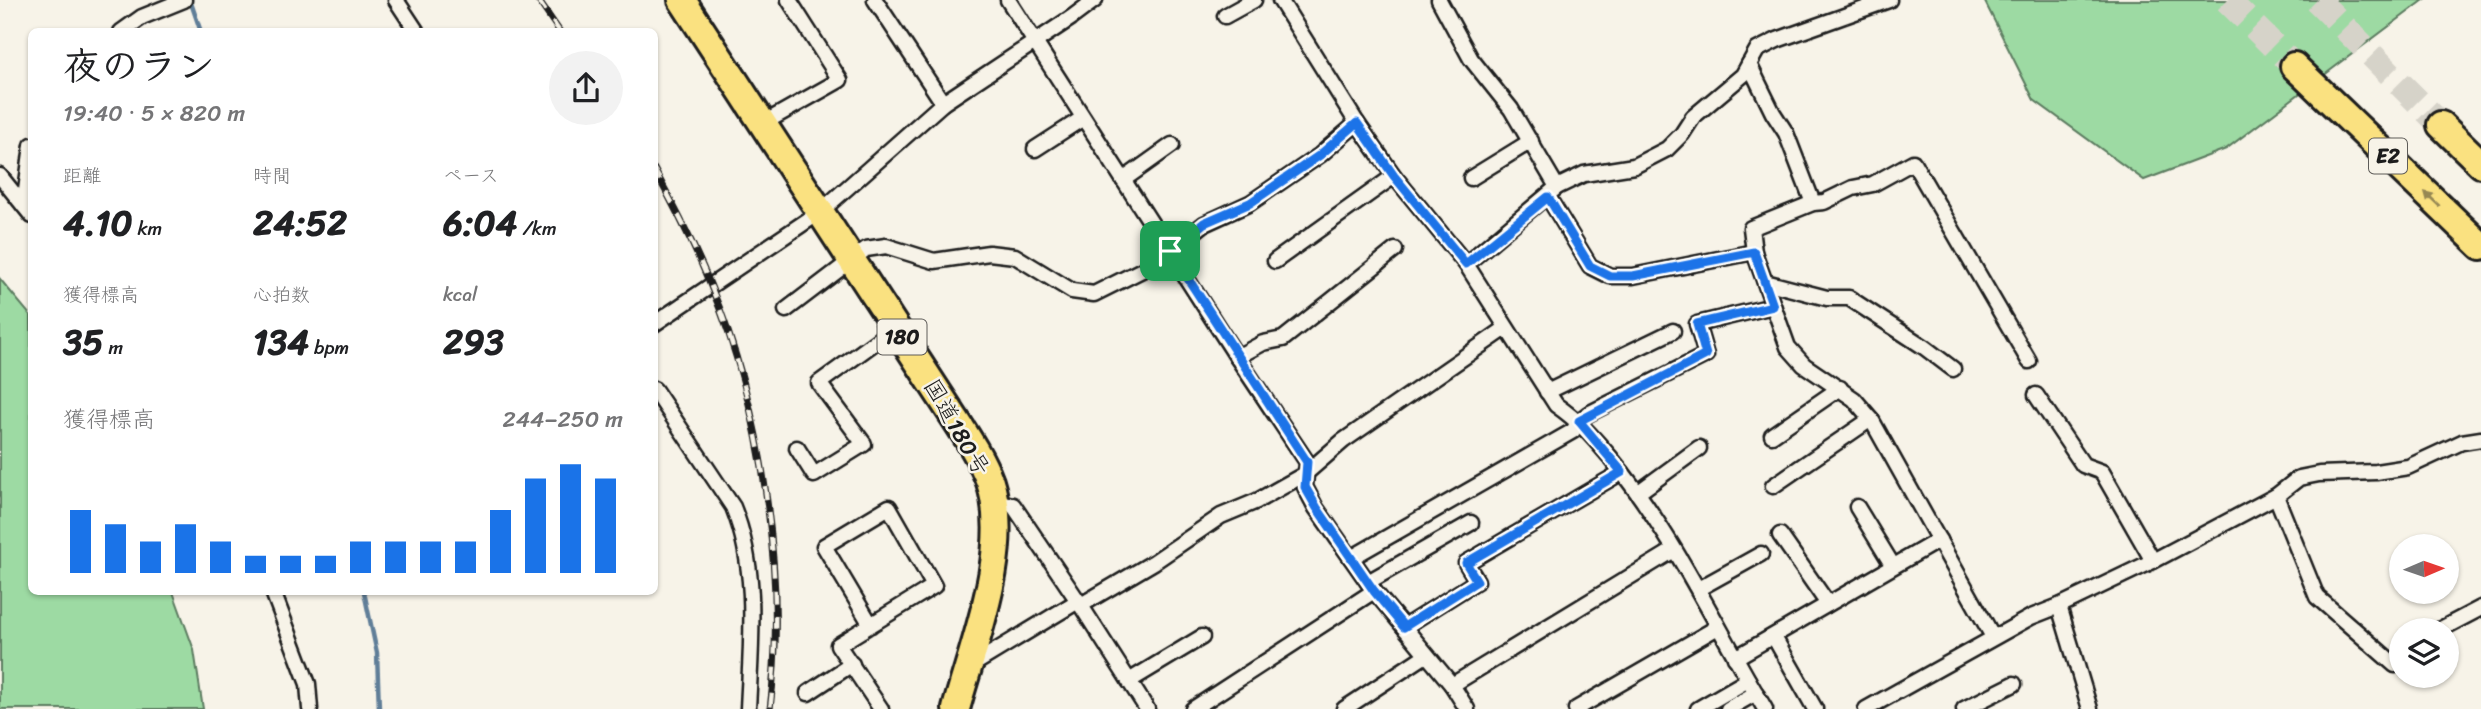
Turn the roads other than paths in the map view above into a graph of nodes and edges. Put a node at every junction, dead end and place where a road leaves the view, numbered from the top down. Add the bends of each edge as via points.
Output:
1 (396, 0) edge
2 (682, 0) edge
3 (789, 0) edge
4 (875, 0) edge
5 (1008, 0) edge
6 (1095, 0) edge
7 (1254, 0) edge
8 (1280, 0) edge
9 (1439, 0) edge
10 (1889, 0) edge
11 (180, 1) edge
12 (1225, 16) dead end
13 (127, 28) edge
14 (414, 28) edge
15 (1034, 42) junction
16 (1749, 64) junction
17 (2294, 66) tunnel mouth
18 (943, 103) junction
19 (1083, 118) junction
20 (1357, 123) junction
21 (762, 124) junction
22 (2441, 125) tunnel mouth
23 (1531, 141) junction
24 (1172, 145) dead end
25 (1035, 149) dead end
26 (2481, 164) edge
27 (0, 176) edge
28 (1394, 176) junction
29 (1471, 178) dead end
30 (1124, 180) junction
31 (1552, 192) junction
32 (1812, 203) junction
33 (28, 211) edge
34 (820, 212) junction
35 (2481, 246) edge
36 (1395, 250) dead end
37 (1754, 252) junction
38 (1171, 253) junction
39 (851, 259) junction
40 (1275, 261) dead end
41 (1466, 264) junction
42 (1765, 282) junction
43 (1773, 306) junction
44 (786, 310) dead end
45 (658, 321) edge
46 (896, 327) junction
47 (1506, 328) junction
48 (1673, 331) dead end
49 (1237, 358) junction
50 (2029, 361) dead end
51 (1952, 369) dead end
52 (1840, 388) junction
53 (1547, 392) junction
54 (658, 395) edge
55 (2036, 395) dead end
56 (1871, 419) junction
57 (1579, 421) junction
58 (1772, 435) dead end
59 (2481, 439) edge
60 (797, 448) dead end
61 (1699, 448) dead end
62 (1622, 472) junction
63 (1305, 474) junction
64 (1773, 486) dead end
65 (1639, 492) junction
66 (2276, 496) junction
67 (995, 501) junction
68 (1857, 507) dead end
69 (1472, 523) dead end
70 (1780, 535) dead end
71 (1939, 540) junction
72 (1674, 550) junction
73 (1761, 554) dead end
74 (1351, 558) junction
75 (2153, 561) junction
76 (1893, 566) junction
77 (1371, 586) junction
78 (1698, 589) junction
79 (274, 595) edge
80 (1080, 603) junction
81 (1828, 604) junction
82 (2059, 606) junction
83 (2481, 608) edge
84 (2459, 620) edge
85 (871, 625) junction
86 (1404, 627) junction
87 (1718, 627) junction
88 (1202, 637) dead end
89 (1774, 637) junction
90 (1993, 637) junction
91 (1426, 654) junction
92 (1735, 658) junction
93 (2389, 660) edge
94 (852, 664) junction
95 (967, 668) junction
96 (1129, 681) junction
97 (2014, 684) dead end
98 (1452, 685) junction
99 (1752, 687) junction
100 (808, 694) dead end
101 (1890, 703) edge
102 (310, 709) edge
103 (748, 709) edge
104 (880, 709) edge
105 (956, 709) edge
106 (1147, 709) edge
107 (1193, 709) edge
108 (1344, 709) edge
109 (1467, 709) edge
110 (1576, 709) edge
111 (1698, 709) edge
112 (1728, 709) edge
113 (1765, 709) edge
114 (1815, 709) edge
115 (1866, 709) edge
116 (1964, 709) edge
117 (2090, 709) edge

1 - 14 street
2 - 21 highway, 国道180号 / 180
3 - 21 street via 840,80
4 - 18 street
5 - 15 street
6 - 15 street
7 - 12 street
8 - 20 street
9 - 23 street via 1471,59 1501,94
10 - 16 street via 1777,40 1757,50
11 - 13 street
15 - 18 street
15 - 19 street
16 - 31 street via 1693,117 1667,149 1634,166 1584,174
16 - 32 street via 1786,133
35 -> 17 highway, E2
18 - 34 street
19 - 25 street
19 - 30 street
20 - 28 street
20 - 38 street via 1250,203 1204,223
21 - 34 highway, 国道180号 / 180
22 - 26 highway
23 - 29 street
23 - 31 street
24 - 30 street
27 - 33 street
28 - 40 street
28 - 41 street
30 - 38 street
31 - 37 street via 1590,266 1610,276 1633,276
31 - 41 street
32 - 37 street via 1751,228
32 - 50 street via 1873,184 1913,162
34 - 39 highway, 国道180号 / 180
34 - 45 street
36 - 49 street via 1283,339 1263,343
37 - 42 street
38 - 39 street via 1094,294 1072,291 1015,256 989,253 934,261 886,246 866,249
38 - 49 street
39 - 44 street
39 - 46 highway, 国道180号 / 180
41 - 47 street
42 - 43 street
42 - 51 street via 1828,298 1849,298
43 - 52 street via 1788,347 1804,365
43 - 57 street via 1697,324 1706,355
46 - 60 street via 819,383 864,444 814,475
46 - 67 highway, 国道180号 / 180 via 982,462
47 - 53 street
47 - 63 street via 1343,441
48 - 53 street
49 - 63 street via 1307,462
52 - 56 street
52 - 58 street
53 - 57 street via 1556,405
54 - 103 street via 733,507 741,528 751,580
55 - 75 street via 2082,465 2102,472
56 - 64 street
56 - 71 street
57 - 62 street
57 - 74 street via 1573,431
59 - 66 street via 2462,442 2408,467 2299,478
61 - 65 street
62 - 65 street
62 - 86 street via 1466,563 1477,581
63 - 74 street via 1305,487
63 - 80 street via 1221,516 1154,562
65 - 72 street
66 - 75 street
66 - 93 street via 2317,597
67 - 80 street via 1013,505
67 - 95 highway, 国道180号 / 180 via 995,561
68 - 76 street
69 - 77 street
70 - 81 street
71 - 76 street
71 - 90 street
72 - 78 street
72 - 98 street
73 - 78 street
74 - 77 street
75 - 82 street
76 - 81 street
77 - 86 street
77 - 107 street
78 - 87 street
79 - 102 street via 308,684
80 - 95 street
80 - 96 street
81 - 89 street
82 - 90 street
82 - 117 street
83 - 84 street
85 - 85 street via 934,586 889,508 824,546
85 - 94 street via 838,645
86 - 91 street
87 - 92 street
87 - 110 street
88 - 96 street
89 - 92 street
89 - 114 street
90 - 101 street
91 - 98 street
91 - 108 street
92 - 99 street
94 - 100 street
94 - 104 street
95 - 105 highway, 国道180号 / 180
96 - 106 street
97 - 116 street
98 - 109 street
99 - 111 street
99 - 112 street
99 - 113 street
101 - 115 street

